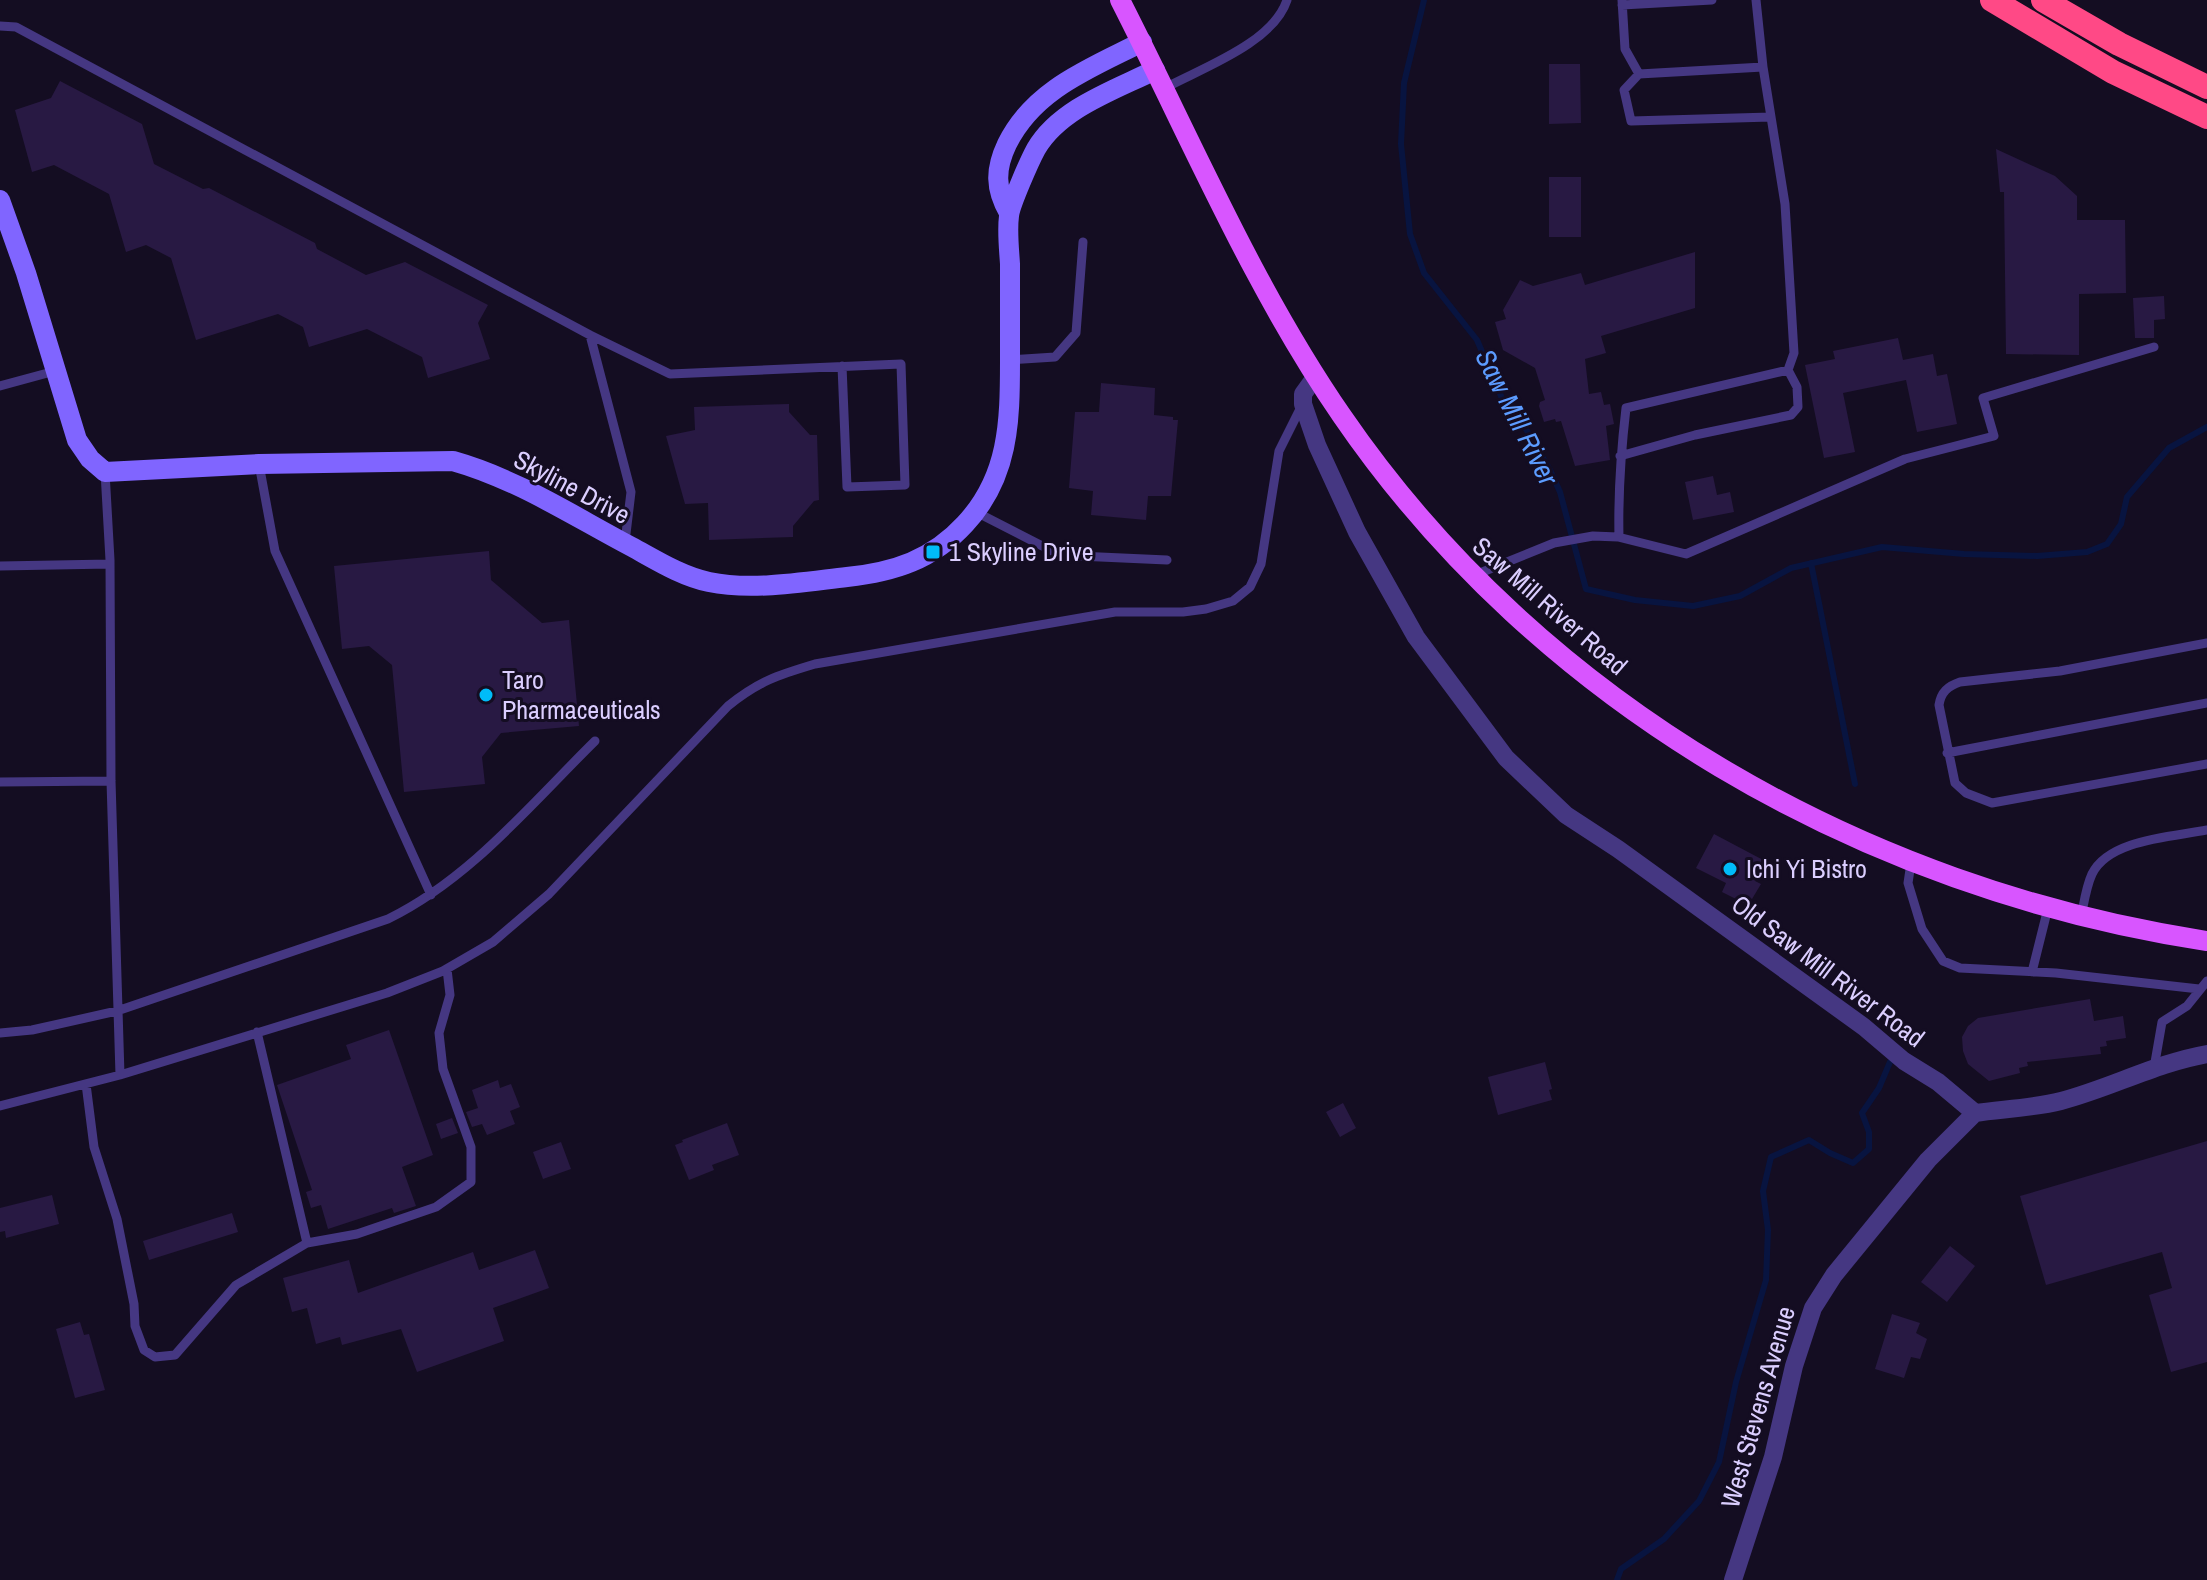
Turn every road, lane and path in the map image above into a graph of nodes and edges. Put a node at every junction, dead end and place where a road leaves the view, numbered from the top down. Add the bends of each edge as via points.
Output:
1 (1120, 0) edge
2 (1287, 0) edge
3 (1712, 0) edge
4 (1756, 0) edge
5 (1992, 0) edge
6 (2043, 0) edge
7 (1622, 2) edge
8 (0, 26) edge
9 (1142, 42) junction
10 (1763, 67) junction
11 (1639, 74) junction
12 (1160, 79) junction
13 (2207, 87) edge
14 (1771, 117) junction
15 (2207, 117) edge
16 (0, 200) edge
17 (1009, 213) junction
18 (1083, 242) dead end
19 (590, 335) junction
20 (2154, 347) dead end
21 (1010, 360) junction
22 (842, 366) junction
23 (1788, 370) junction
24 (55, 371) junction
25 (1316, 376) junction
26 (0, 386) edge
27 (1303, 404) junction
28 (1620, 456) junction
29 (259, 464) junction
30 (105, 472) junction
31 (976, 512) junction
32 (1619, 537) junction
33 (624, 543) junction
34 (1167, 560) dead end
35 (110, 564) junction
36 (0, 566) edge
37 (1473, 576) junction
38 (2207, 643) edge
39 (2207, 703) edge
40 (595, 741) dead end
41 (1947, 753) junction
42 (2207, 764) edge
43 (111, 781) junction
44 (0, 782) edge
45 (2207, 830) edge
46 (1911, 863) junction
47 (431, 895) junction
48 (2048, 908) junction
49 (2081, 917) junction
50 (2207, 941) edge
51 (447, 969) junction
52 (2032, 972) junction
53 (2203, 985) edge
54 (117, 1011) junction
55 (257, 1032) junction
56 (0, 1033) edge
57 (2207, 1054) edge
58 (2154, 1068) junction
59 (120, 1075) junction
60 (86, 1084) junction
61 (0, 1106) edge
62 (1975, 1113) junction
63 (307, 1243) junction
64 (1733, 1580) edge

1 - 9 main road, Saw Mill River Road
2 - 12 lane via 1264,33 1246,46
3 - 7 lane
4 - 10 lane
5 - 15 highway via 2113,72
6 - 13 highway
7 - 11 lane via 1625,49
8 - 19 lane via 16,27
9 - 12 main road, Saw Mill River Road
9 - 17 street, Skyline Drive via 1056,88 1019,123 997,177
10 - 11 lane
10 - 14 lane
11 - 14 lane via 1624,90 1631,121
12 - 17 street, Skyline Drive via 1087,105 1052,129 1035,150
12 - 25 main road, Saw Mill River Road via 1250,260
14 - 23 lane via 1785,204 1794,353
16 - 24 street
17 - 21 street, Skyline Drive
18 - 21 lane via 1076,333 1055,357
19 - 22 lane via 670,374
19 - 33 lane via 631,492
20 - 32 lane via 1983,398 1994,436 1905,459 1686,554
21 - 31 street, Skyline Drive via 1005,451
22 - 22 lane via 901,364 905,485 847,487
23 - 28 lane via 1626,408
23 - 28 lane via 1797,387 1798,407 1791,415
24 - 26 lane
24 - 30 street via 77,440
25 - 27 street via 1303,394
25 - 37 main road, Saw Mill River Road via 1393,486
27 - 51 lane via 1279,451 1261,564 1250,587 1233,601 1183,612 1115,612 772,676 728,706 549,894 493,942
27 - 62 street, Old Saw Mill River Road via 1317,445 1386,586 1416,637 1506,758 1566,815 1864,1027
28 - 32 lane
29 - 30 street, Skyline Drive
29 - 33 street, Skyline Drive via 453,461 516,484
29 - 47 lane via 275,551
30 - 35 lane
31 - 33 street, Skyline Drive via 917,562 842,578 710,582
31 - 34 lane via 1052,551
32 - 37 lane via 1554,543
35 - 36 lane
35 - 43 lane
37 - 46 main road, Saw Mill River Road via 1558,653 1665,733 1811,818
38 - 41 lane via 2060,671 1954,684 1942,693 1939,705
39 - 41 lane
40 - 47 lane
41 - 42 lane via 1960,789 1992,803
43 - 44 lane
43 - 54 lane
45 - 49 lane via 2109,854 2093,872
46 - 48 main road, Saw Mill River Road
46 - 52 lane via 1908,883 1922,929 1943,961 1960,968
47 - 54 lane via 388,919
48 - 49 main road, Saw Mill River Road
48 - 52 lane
49 - 50 main road, Saw Mill River Road
51 - 55 lane
51 - 63 lane via 450,995 439,1033 443,1069 471,1147 471,1182 436,1207 357,1234
52 - 53 lane
53 - 58 lane via 2187,1006 2162,1022
54 - 56 lane
54 - 59 lane
55 - 59 lane
55 - 63 lane
57 - 58 street
58 - 62 street via 2058,1102
59 - 60 lane
60 - 61 lane
60 - 63 lane via 94,1147 117,1219 144,1350 155,1357 175,1355 236,1285
62 - 64 street, West Stevens Avenue via 1928,1160 1813,1308

